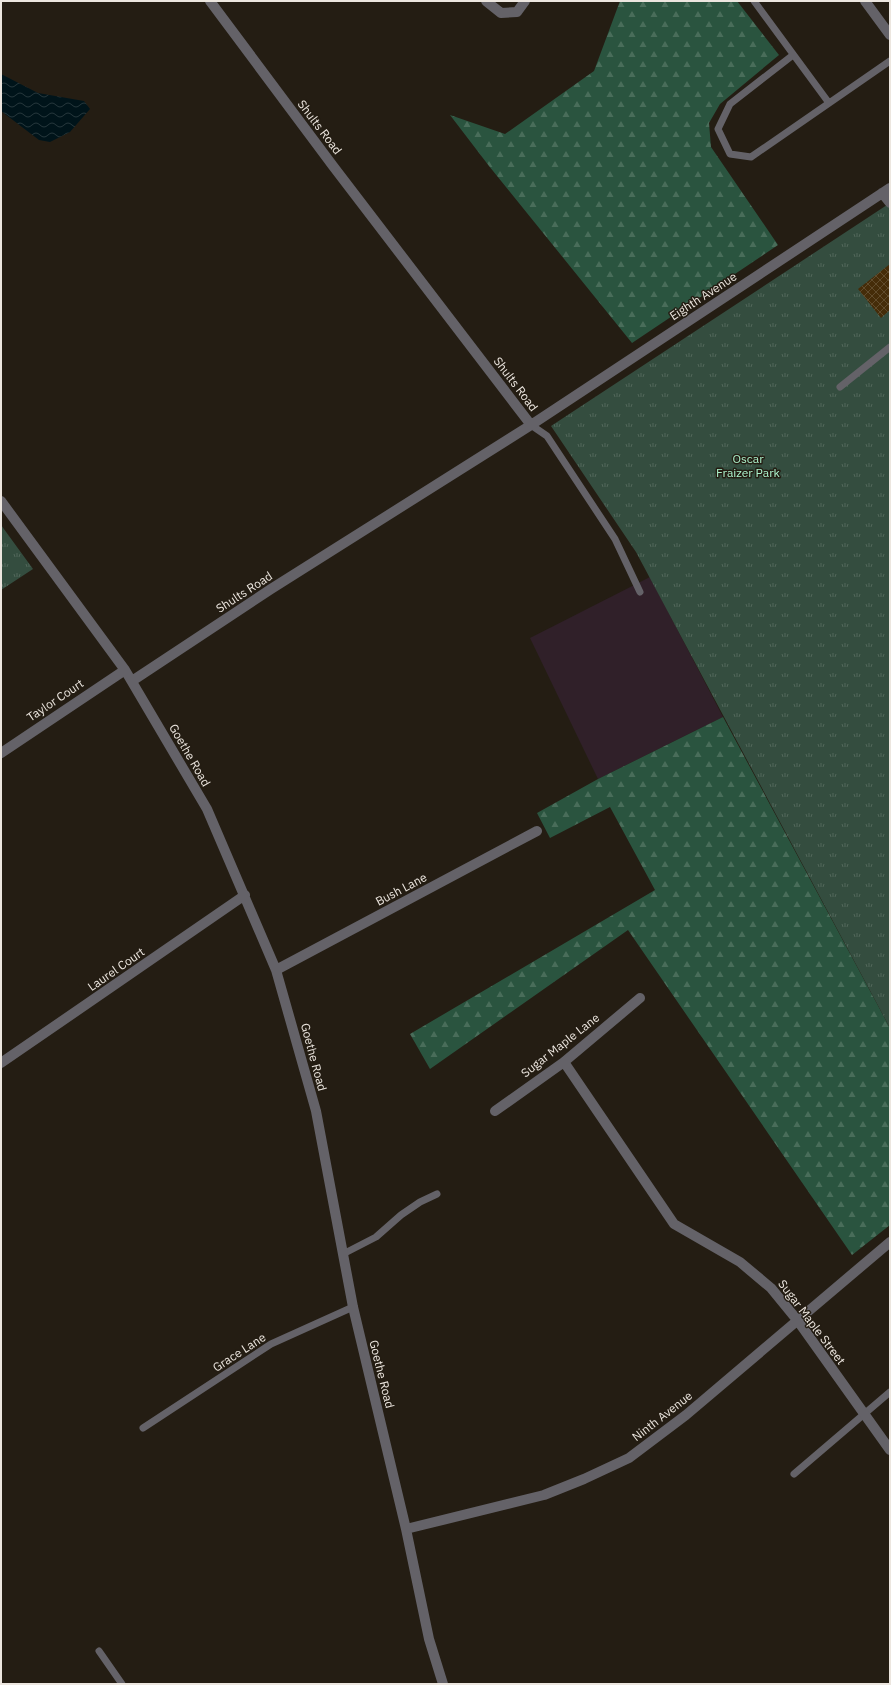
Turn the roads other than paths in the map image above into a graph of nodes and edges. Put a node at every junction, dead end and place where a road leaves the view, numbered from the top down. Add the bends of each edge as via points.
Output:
1 (210, 1) edge
2 (486, 1) edge
3 (525, 1) edge
4 (754, 1) edge
5 (865, 1) edge
6 (890, 35) edge
7 (793, 55) junction
8 (890, 61) edge
9 (829, 103) junction
10 (886, 191) edge
11 (890, 203) edge
12 (890, 346) edge
13 (840, 388) dead end
14 (531, 425) junction
15 (1, 501) edge
16 (640, 592) dead end
17 (124, 670) junction
18 (132, 681) junction
19 (1, 753) edge
20 (537, 831) dead end
21 (245, 895) junction
22 (276, 970) junction
23 (640, 998) dead end
24 (564, 1062) junction
25 (1, 1063) edge
26 (495, 1111) dead end
27 (437, 1194) dead end
28 (890, 1242) edge
29 (343, 1254) junction
30 (353, 1307) junction
31 (798, 1321) junction
32 (890, 1392) edge
33 (863, 1414) junction
34 (143, 1428) dead end
35 (890, 1450) edge
36 (794, 1474) dead end
37 (406, 1529) junction
38 (99, 1651) dead end
39 (122, 1684) edge
40 (442, 1684) edge

1 - 14 street, Shults Road
2 - 3 street via 501,13 517,12
4 - 7 lane
5 - 6 street
7 - 9 lane
7 - 9 lane via 730,104 718,129 730,154 751,157
8 - 9 lane
10 - 11 street
10 - 14 street, Eighth Avenue
12 - 13 lane
14 - 16 lane via 547,436 615,539
14 - 18 street, Shults Road
15 - 17 street, Goethe Road
17 - 18 street, Goethe Road
17 - 19 street, Taylor Court
18 - 21 street, Goethe Road via 207,810
20 - 22 street, Bush Lane
21 - 22 street, Goethe Road
21 - 25 street, Laurel Court
22 - 29 street, Goethe Road via 316,1111
23 - 24 street, Sugar Maple Lane
24 - 26 street, Sugar Maple Lane
24 - 31 street, Sugar Maple Street via 674,1224 740,1262 771,1288
27 - 29 lane via 401,1215 376,1237
28 - 31 street, Ninth Avenue
29 - 30 street, Goethe Road
30 - 34 lane, Grace Lane via 271,1344
30 - 37 street, Goethe Road
31 - 33 street, Sugar Maple Street
31 - 37 street, Ninth Avenue via 686,1415 629,1458 544,1495
32 - 33 lane
33 - 35 street, Sugar Maple Street
33 - 36 lane
37 - 40 street, Goethe Road via 429,1639
38 - 39 lane

